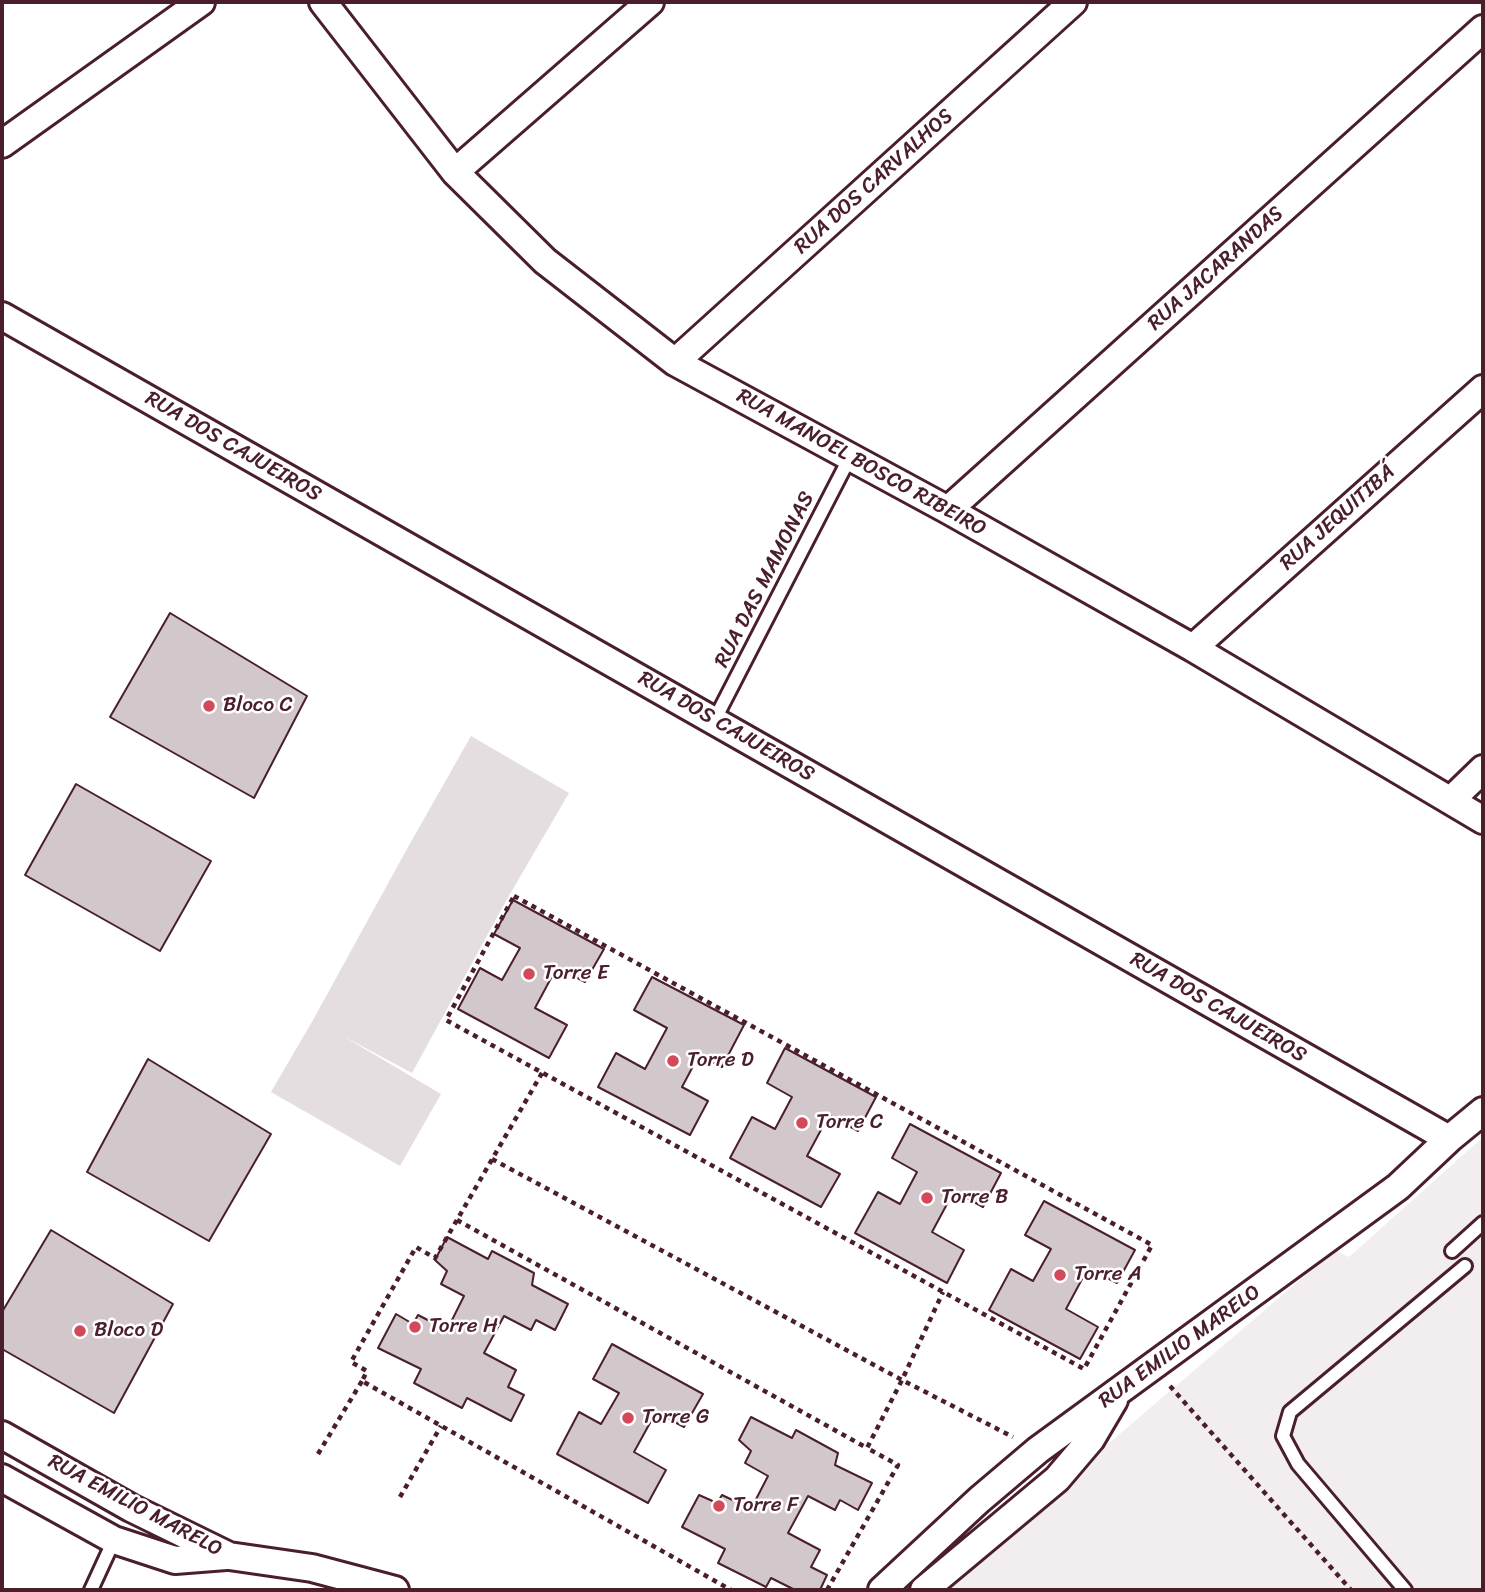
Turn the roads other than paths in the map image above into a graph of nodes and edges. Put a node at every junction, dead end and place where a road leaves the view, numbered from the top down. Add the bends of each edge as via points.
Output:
1 (201, 2) edge
2 (323, 2) edge
3 (650, 2) edge
4 (1073, 2) edge
5 (1483, 29) edge
6 (2, 144) edge
7 (456, 172) junction
8 (2, 316) edge
9 (675, 362) junction
10 (1483, 389) edge
11 (849, 457) junction
12 (948, 510) junction
13 (1193, 648) junction
14 (714, 720) junction
15 (1483, 769) edge
16 (1451, 800) junction
17 (1483, 820) edge
18 (1483, 1111) edge
19 (1449, 1139) junction
20 (1483, 1223) edge
21 (1452, 1251) dead end
22 (1465, 1266) dead end
23 (1120, 1391) junction
24 (2, 1435) edge
25 (25, 1448) junction
26 (3, 1479) edge
27 (979, 1500) junction
28 (131, 1508) junction
29 (1007, 1521) junction
30 (114, 1540) junction
31 (229, 1556) junction
32 (91, 1590) edge
33 (395, 1590) edge
34 (882, 1590) edge
35 (924, 1590) edge
36 (1405, 1590) edge

1 - 6 street
2 - 7 street, RUA MANOEL BOSCO RIBEIRO
3 - 7 street
4 - 9 street, RUA DOS CARVALHOS
5 - 12 street, RUA JACARANDAS
7 - 9 street, RUA MANOEL BOSCO RIBEIRO via 545,261
8 - 14 street, RUA DOS CAJUEIROS
9 - 11 street, RUA MANOEL BOSCO RIBEIRO
10 - 13 street, RUA JEQUITIBÁ
11 - 12 street, RUA MANOEL BOSCO RIBEIRO
11 - 14 lane, RUA DAS MAMONAS
12 - 13 street, RUA MANOEL BOSCO RIBEIRO
13 - 16 street, RUA MANOEL BOSCO RIBEIRO
14 - 19 street, RUA DOS CAJUEIROS
15 - 16 street
16 - 17 street, RUA MANOEL BOSCO RIBEIRO
18 - 19 street, RUA EMILIO MARELO
19 - 23 street, RUA EMILIO MARELO via 1398,1187
20 - 21 lane
22 - 36 lane via 1290,1412 1283,1436 1298,1464
23 - 27 street, RUA EMILIO MARELO
23 - 29 street via 1091,1439 1057,1479
24 - 25 street, RUA EMILIO MARELO
25 - 26 street
25 - 28 street, RUA EMILIO MARELO
26 - 30 street
27 - 29 street
27 - 34 street, RUA EMILIO MARELO
28 - 30 street
28 - 31 street, RUA EMILIO MARELO
29 - 35 street
30 - 31 street via 175,1560
30 - 32 lane
31 - 33 street, RUA EMILIO MARELO via 312,1568

